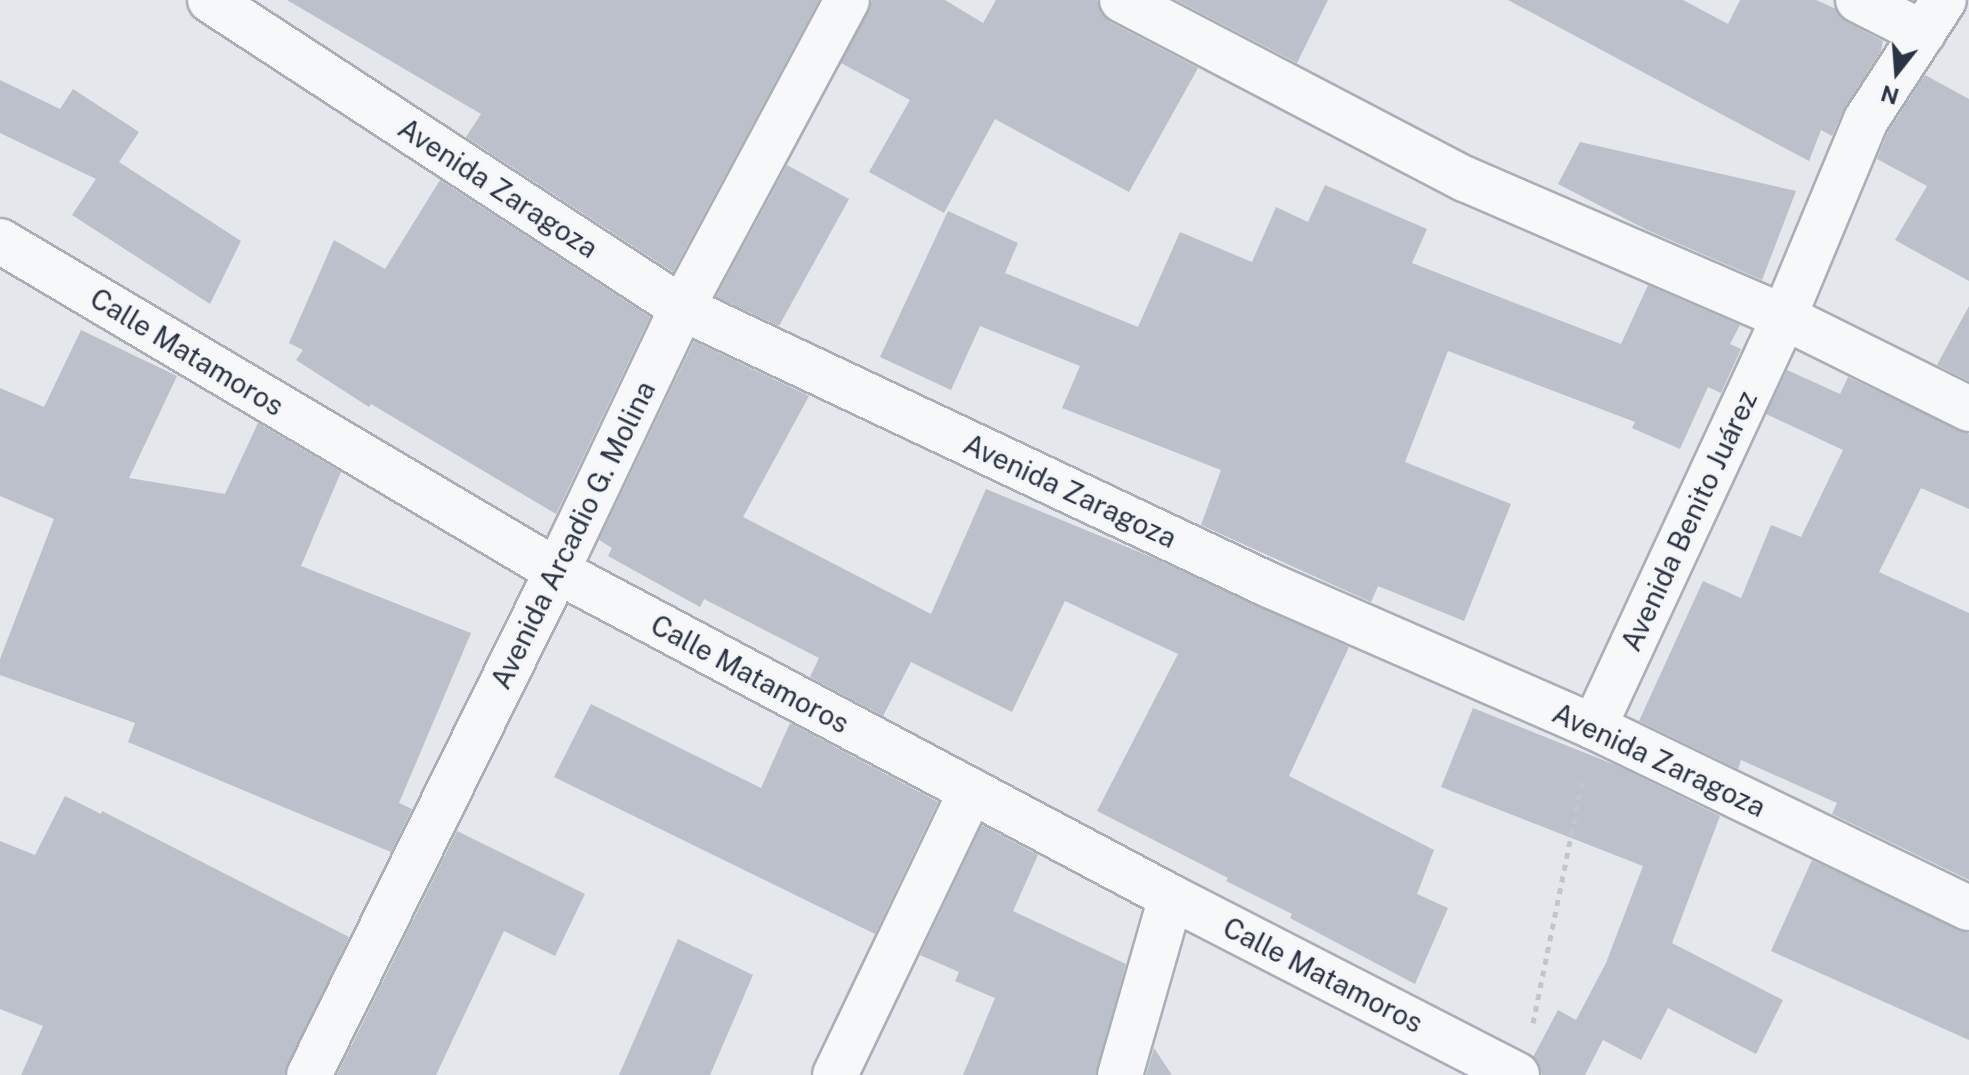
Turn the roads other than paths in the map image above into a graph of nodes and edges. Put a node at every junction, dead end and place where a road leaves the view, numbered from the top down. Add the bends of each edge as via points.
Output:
1 (210, 0) edge
2 (847, 0) edge
3 (1122, 0) edge
4 (1858, 0) edge
5 (1934, 17) edge
6 (0, 241) edge
7 (682, 308) junction
8 (1784, 317) junction
9 (1969, 409) edge
10 (557, 571) junction
11 (1594, 727) junction
12 (971, 791) junction
13 (1171, 897) junction
14 (1969, 908) edge
15 (309, 1075) edge
16 (835, 1075) edge
17 (1120, 1075) edge
18 (1517, 1075) edge

1 - 7 street, Avenida Zaragoza
2 - 7 street, Avenida Arcadio G. Molina
3 - 8 street via 1465,179
4 - 5 street
5 - 8 street, Avenida Benito Juárez via 1866,120
6 - 10 street, Calle Matamoros
7 - 10 street, Avenida Arcadio G. Molina
7 - 11 street, Avenida Zaragoza via 1255,578
8 - 9 street
8 - 11 street, Avenida Benito Juárez
10 - 12 street, Calle Matamoros
10 - 15 street, Avenida Arcadio G. Molina
11 - 14 street, Avenida Zaragoza
12 - 13 street, Calle Matamoros
12 - 16 street
13 - 17 street
13 - 18 street, Calle Matamoros

